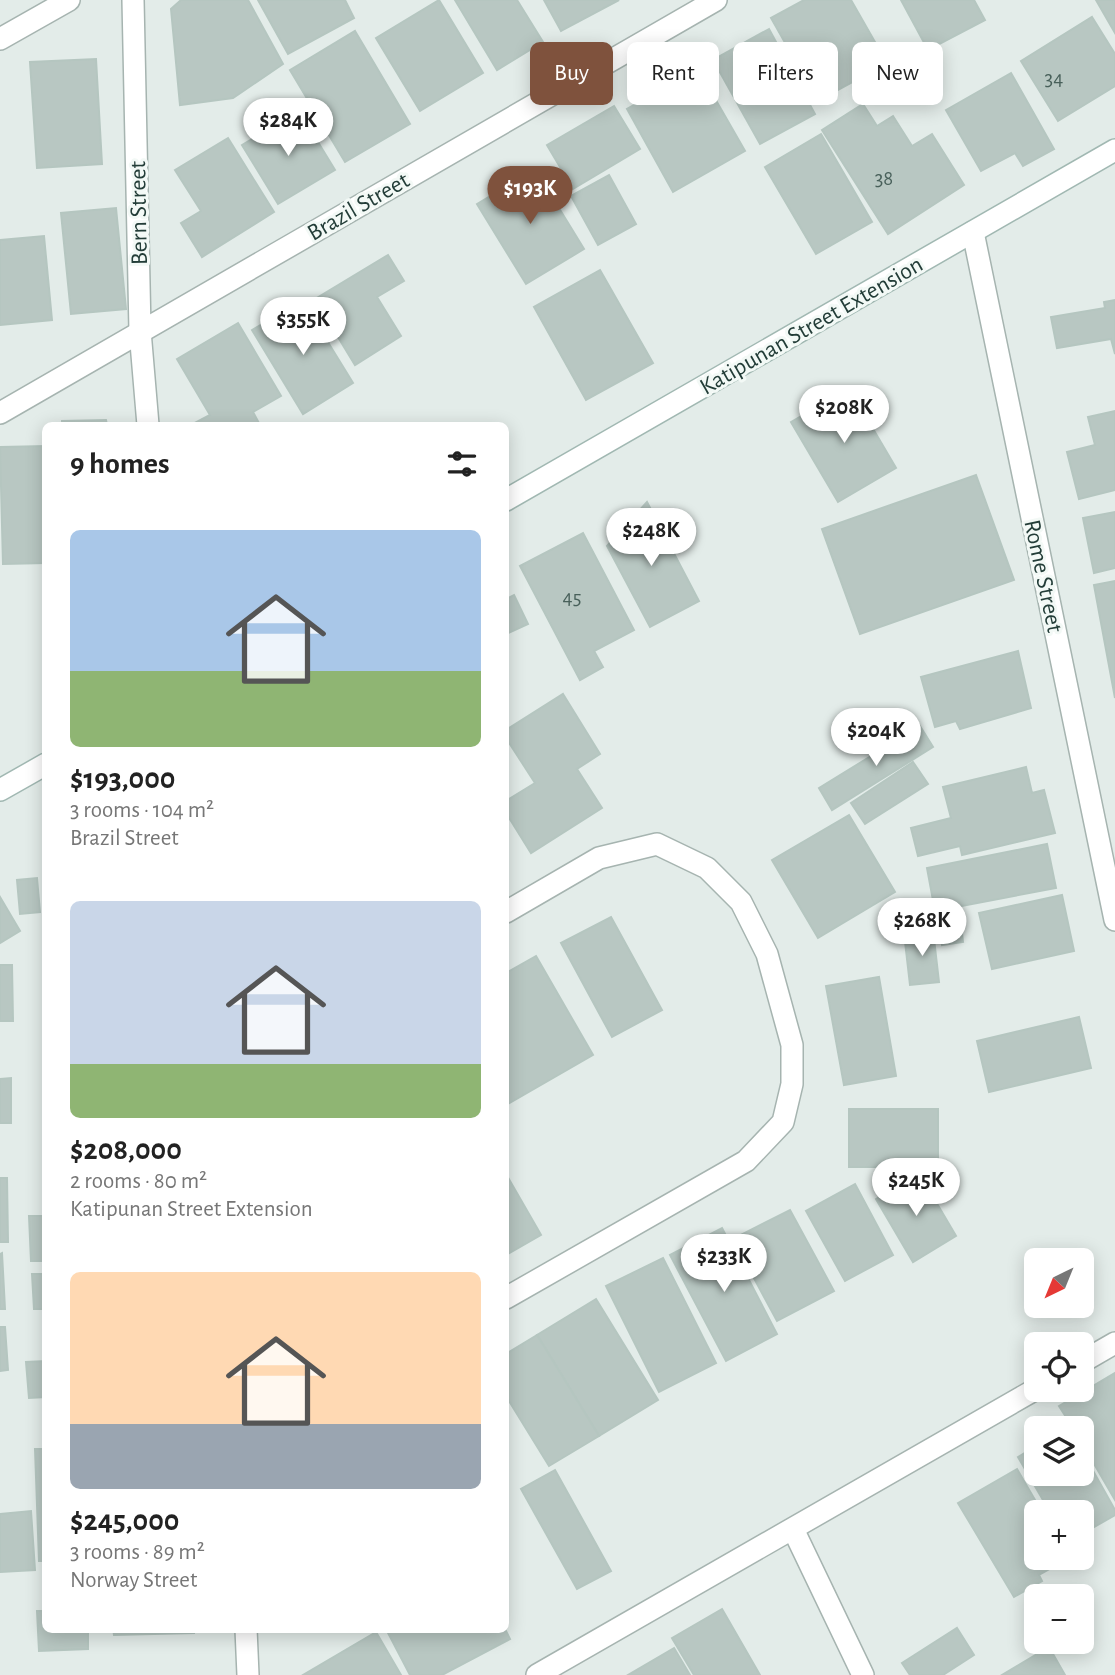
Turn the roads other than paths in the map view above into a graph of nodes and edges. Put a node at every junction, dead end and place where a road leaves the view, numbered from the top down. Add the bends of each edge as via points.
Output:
1 (69, 0) edge
2 (133, 0) edge
3 (716, 0) edge
4 (0, 39) edge
5 (1115, 150) edge
6 (973, 232) junction
7 (141, 331) junction
8 (0, 413) edge
9 (148, 422) edge
10 (509, 498) edge
11 (42, 766) edge
12 (0, 790) edge
13 (509, 910) edge
14 (1115, 920) edge
15 (509, 1296) edge
16 (1115, 1343) edge
17 (1094, 1355) edge
18 (1024, 1395) edge
19 (793, 1529) junction
20 (246, 1633) edge
21 (248, 1675) edge
22 (537, 1675) edge
23 (863, 1675) edge

1 - 4 street
2 - 7 street, Bern Street
3 - 7 street, Brazil Street
5 - 6 street, Katipunan Street Extension
6 - 10 street, Katipunan Street Extension
6 - 14 street, Rome Street
7 - 8 street, Brazil Street
7 - 9 street, Bern Street
11 - 12 street
13 - 15 street via 599,858 657,844 707,868 741,902 767,954 792,1045 792,1084 783,1122 746,1161
16 - 17 street
18 - 19 street
19 - 22 street
19 - 23 street
20 - 21 street

